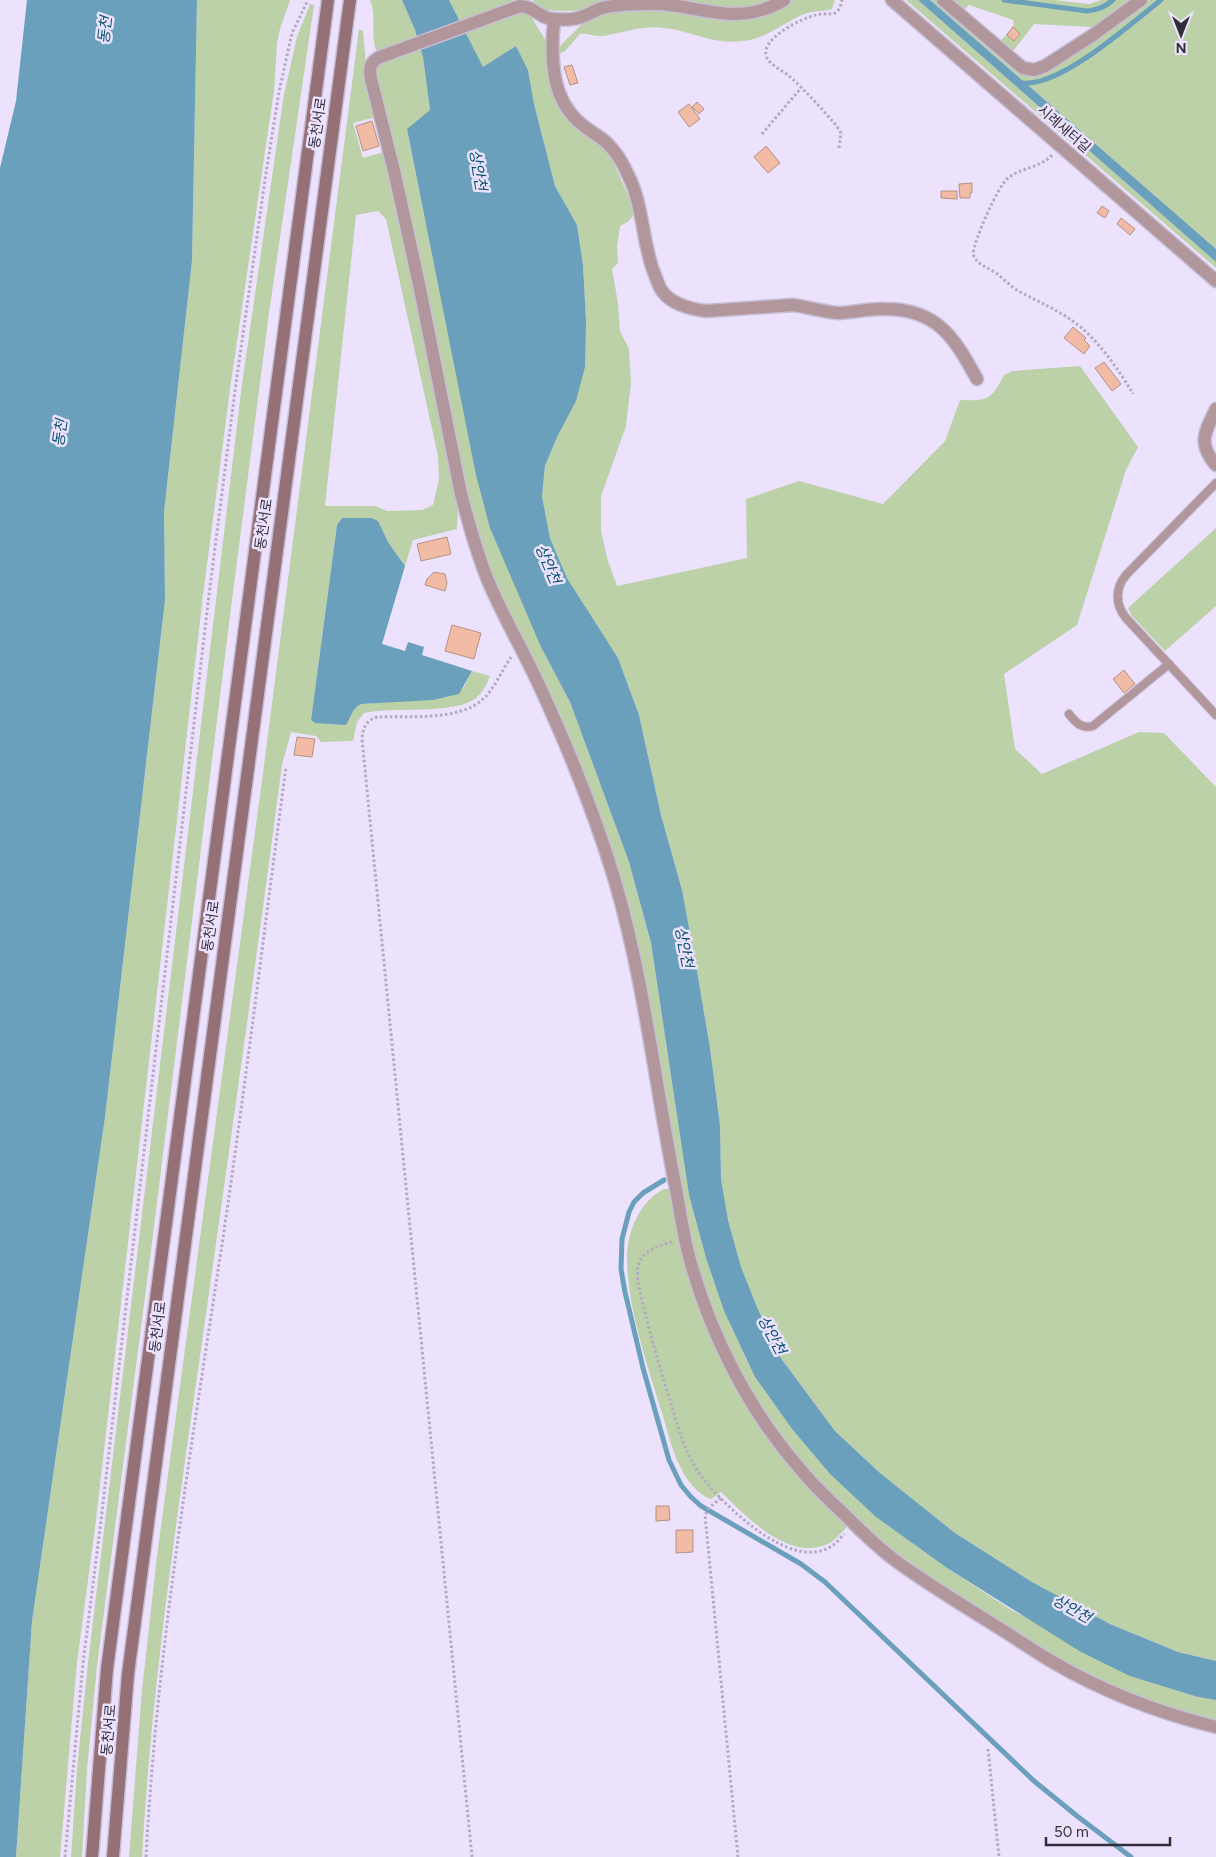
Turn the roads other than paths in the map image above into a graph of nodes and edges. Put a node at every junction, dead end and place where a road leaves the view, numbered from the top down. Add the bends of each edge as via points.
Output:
1 (328, 0) edge
2 (350, 0) edge
3 (784, 0) edge
4 (892, 0) edge
5 (943, 0) edge
6 (1141, 0) edge
7 (554, 19) junction
8 (1216, 281) edge
9 (977, 379) dead end
10 (1216, 409) edge
11 (1216, 465) edge
12 (1216, 483) edge
13 (1169, 664) junction
14 (1069, 714) dead end
15 (1216, 715) edge
16 (1216, 1727) edge
17 (92, 1857) edge
18 (113, 1857) edge

1 - 17 main road, 동천서로 via 107,1669
2 - 18 main road, 동천서로 via 128,1674
3 - 7 street via 749,14 650,4 603,8 583,16
4 - 8 street, 시례새터길
5 - 6 street via 1023,68 1034,70 1066,53
7 - 9 street via 552,60 567,110 607,143 622,162 634,188 653,269 663,292 672,300 694,310 706,311 793,305 838,313 883,308 916,313 942,327
7 - 16 street via 520,6 380,57 371,65 371,79 395,175 470,527 487,579 559,727 586,794 623,911 642,994 667,1151 685,1239 704,1302 736,1375 777,1440 800,1469 892,1558 1084,1679
10 - 11 street via 1204,442
12 - 13 lane via 1126,575 1118,590 1122,613
13 - 14 lane via 1093,726 1082,726
13 - 15 lane

